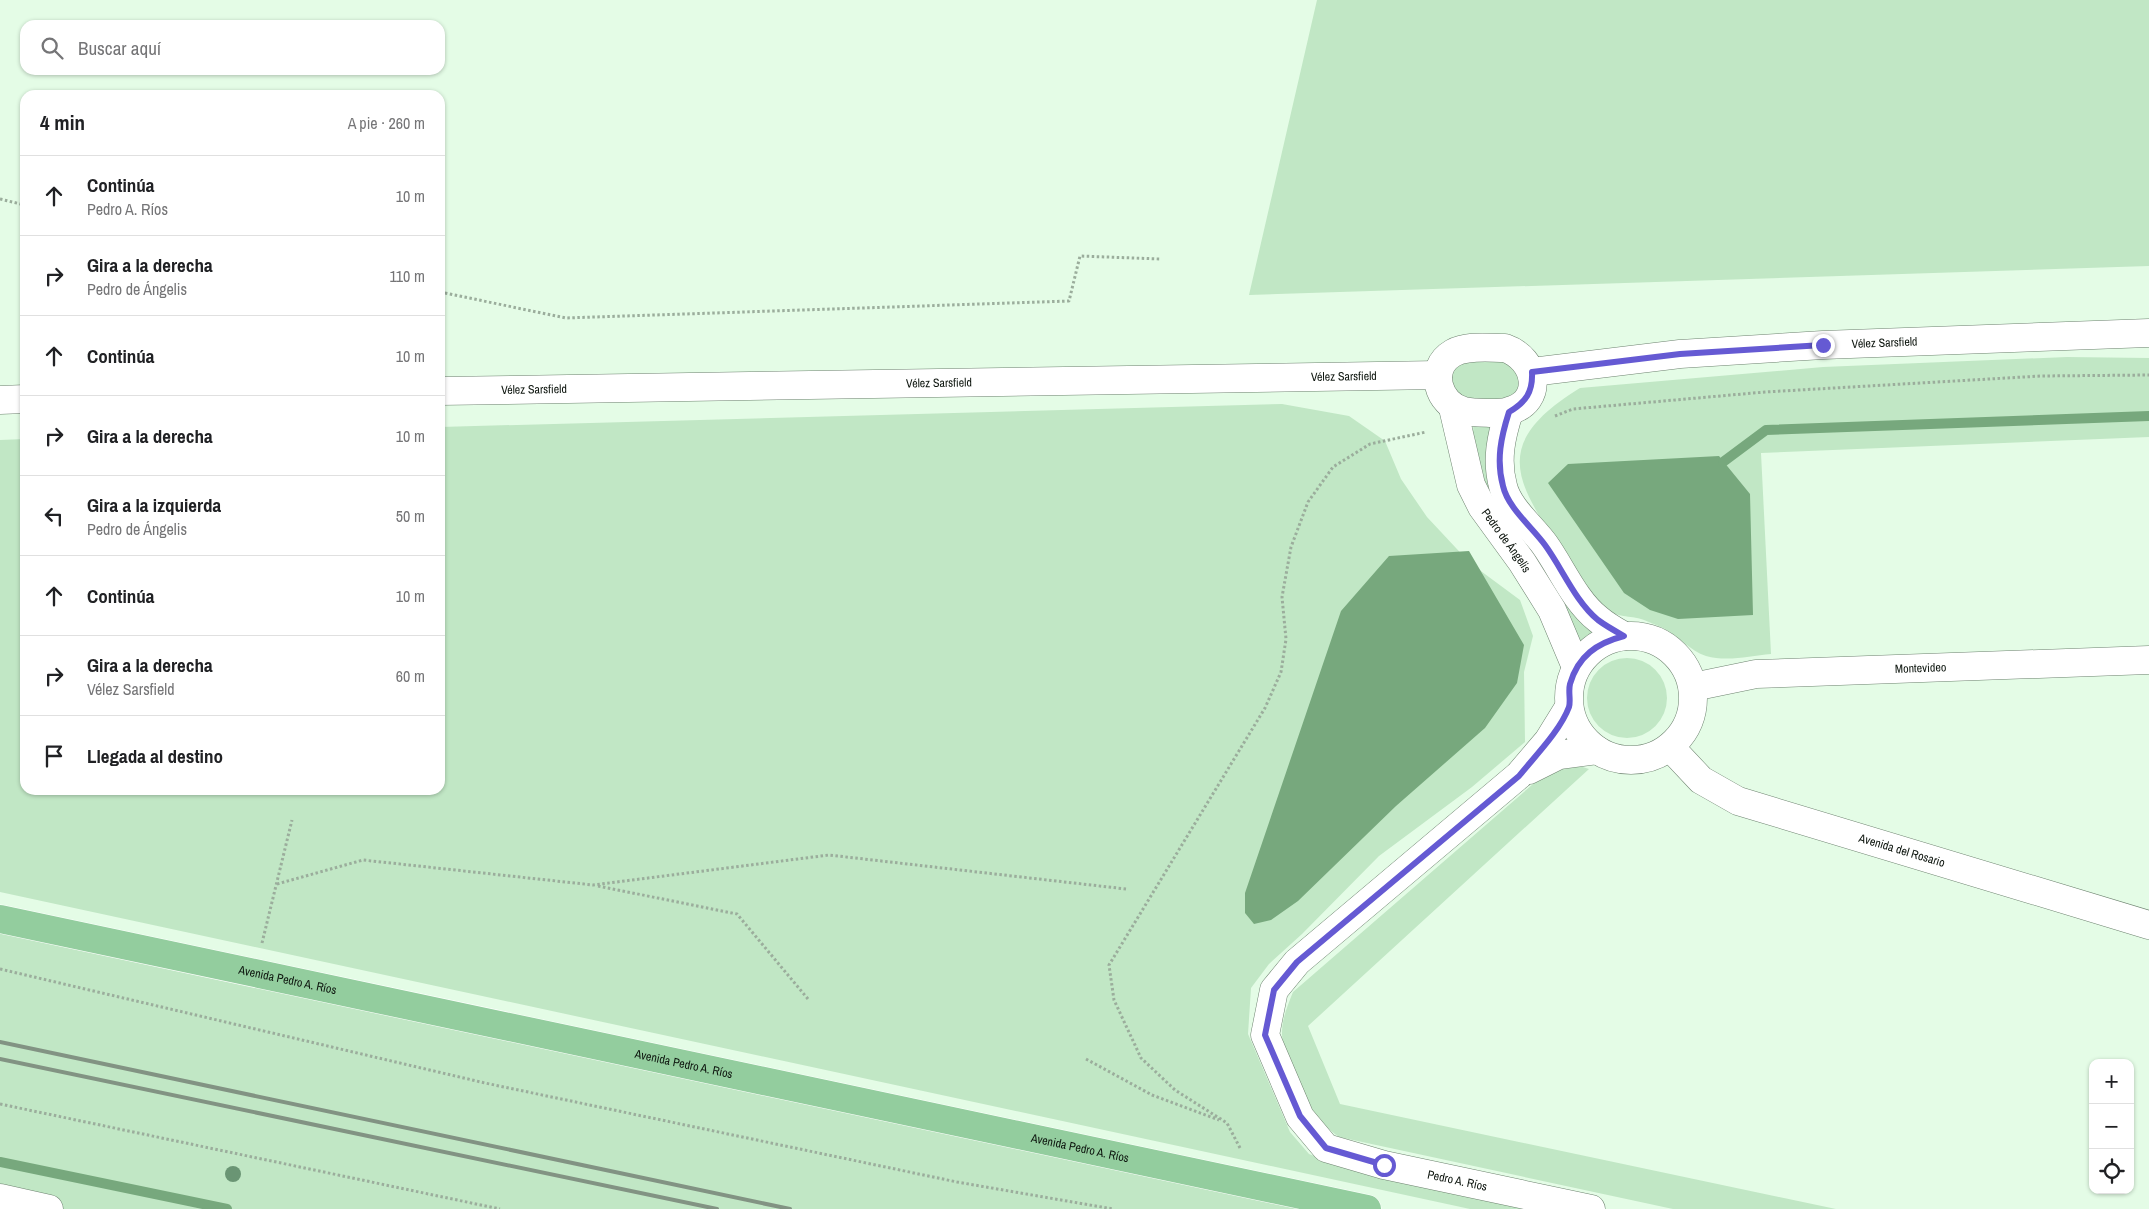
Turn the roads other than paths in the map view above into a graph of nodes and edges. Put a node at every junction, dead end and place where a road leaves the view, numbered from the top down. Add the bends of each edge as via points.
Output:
1 (2149, 333) edge
2 (1532, 372) junction
3 (1438, 375) junction
4 (445, 391) edge
5 (0, 400) edge
6 (20, 400) edge
7 (1453, 408) junction
8 (1509, 412) junction
9 (1624, 636) junction
10 (2149, 660) edge
11 (1576, 667) junction
12 (1693, 687) junction
13 (1569, 706) junction
14 (1670, 747) junction
15 (1597, 750) junction
16 (1519, 776) junction
17 (0, 919) edge
18 (2149, 925) edge
19 (5, 1202) edge
20 (49, 1209) edge
21 (1367, 1209) edge
22 (1591, 1209) edge

1 - 2 street, Vélez Sarsfield via 1823,345 1699,353
2 - 3 street via 1517,352 1505,348 1462,349 1442,363
2 - 8 street via 1533,385 1528,396
3 - 4 street, Vélez Sarsfield
3 - 7 street via 1438,388
5 - 6 street
7 - 8 street via 1466,412
7 - 11 street, Pedro de Ángelis via 1471,485 1482,507 1552,610
8 - 9 street, Pedro de Ángelis via 1500,444 1503,489 1597,619
9 - 11 street via 1605,641
9 - 12 street via 1642,636 1676,654 1687,669
10 - 12 street, Montevideo via 1756,674
11 - 13 street via 1570,686
12 - 14 street via 1689,720
13 - 15 street via 1574,724 1583,738
13 - 16 street via 1548,741
14 - 15 street via 1653,756 1634,760 1615,758
14 - 18 street, Avenida del Rosario via 1701,780 1738,801
15 - 16 street via 1559,755
16 - 22 street, Pedro A. Ríos via 1297,962 1274,990 1265,1035 1300,1116 1326,1148 1384,1165
17 - 21 main road, Avenida Pedro A. Ríos
19 - 20 street

